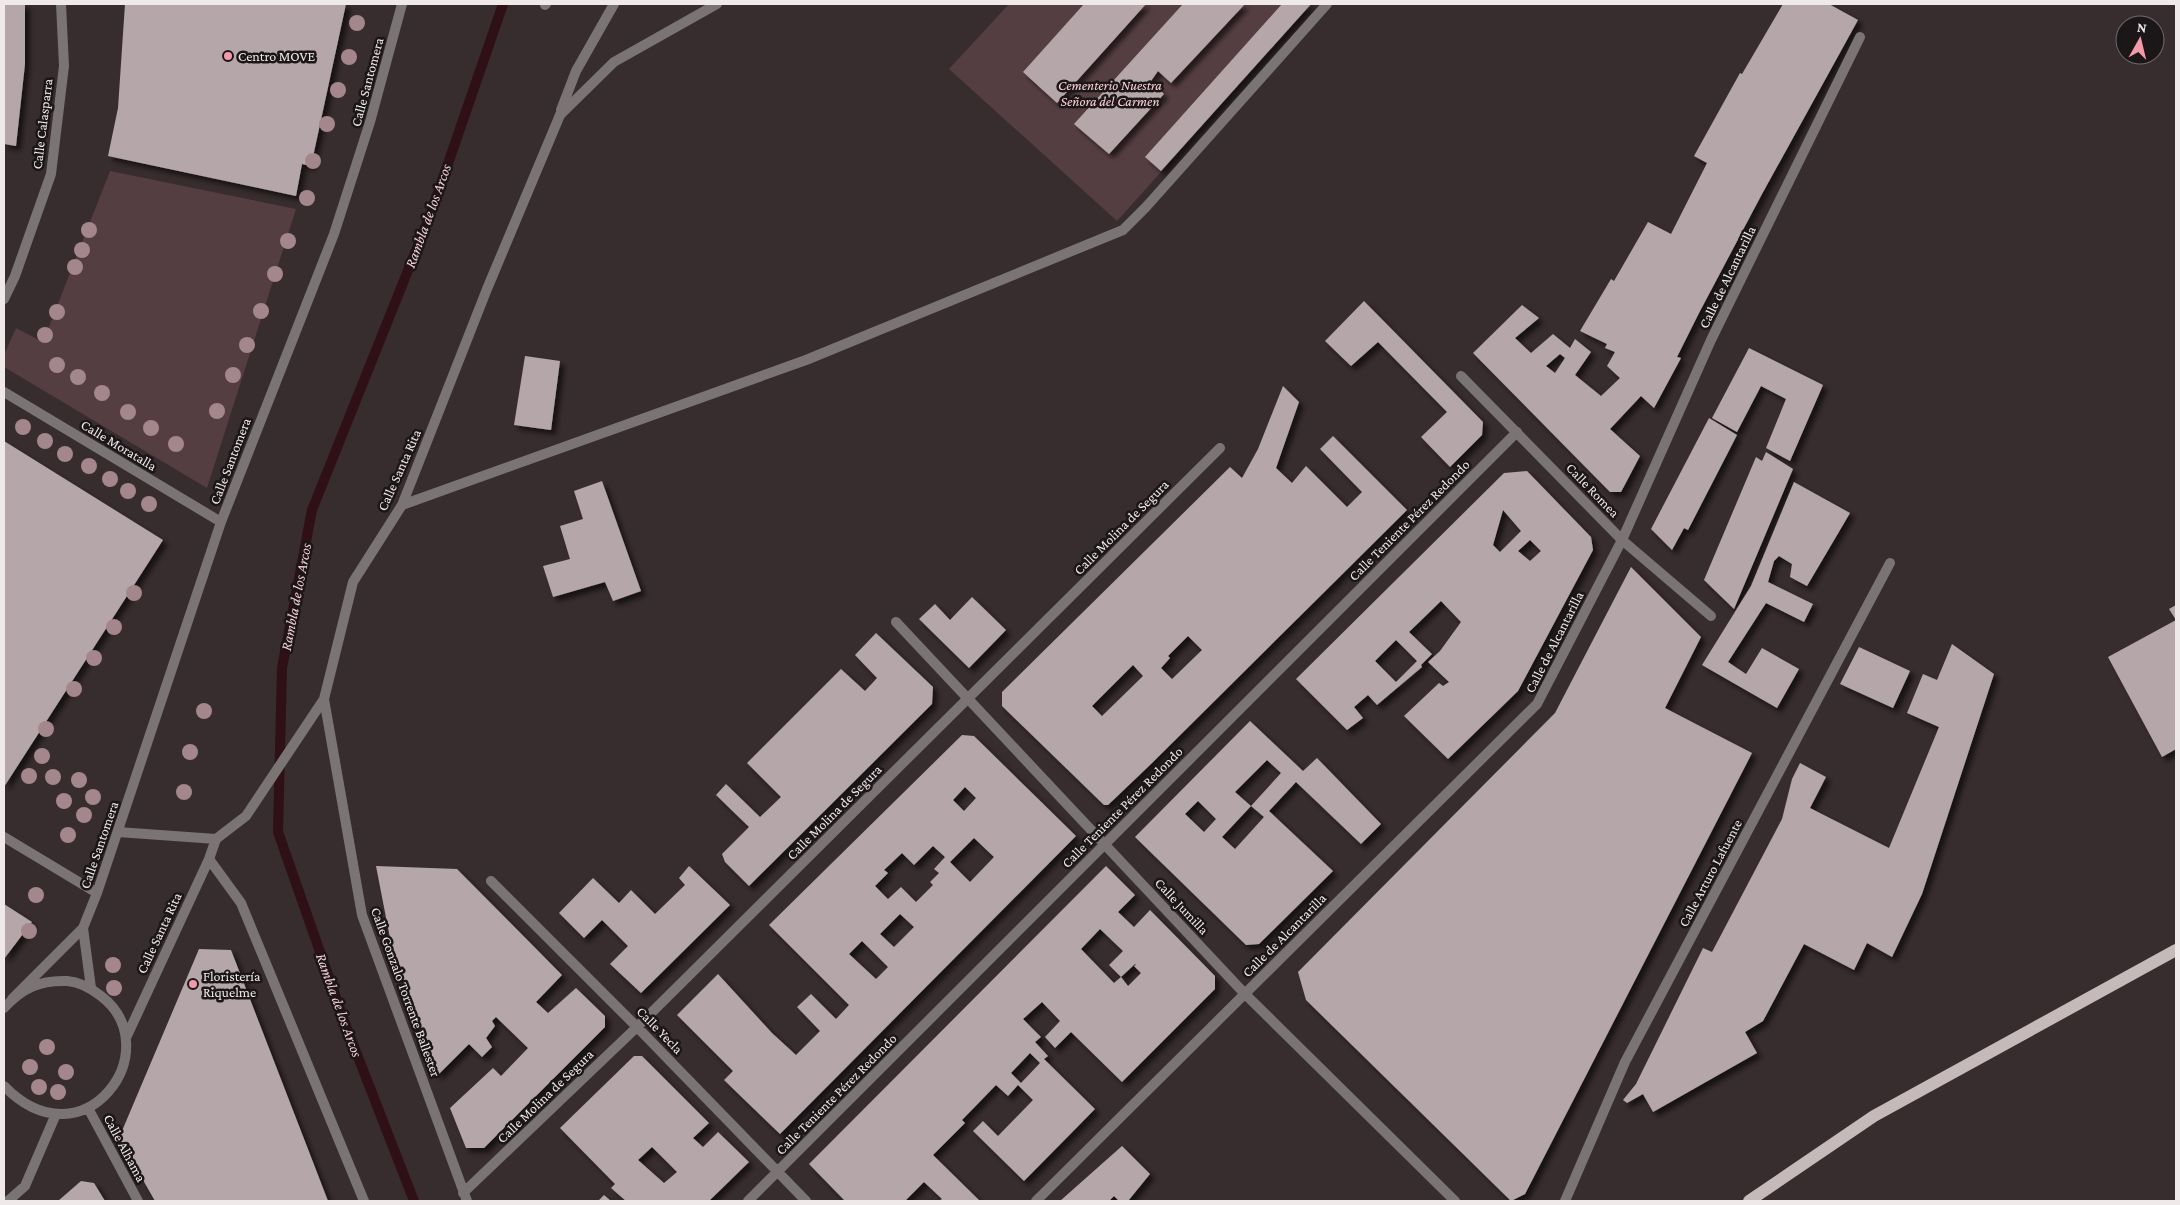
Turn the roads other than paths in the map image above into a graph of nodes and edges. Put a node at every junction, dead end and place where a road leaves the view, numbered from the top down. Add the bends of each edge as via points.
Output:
1 (61, 4) edge
2 (402, 4) edge
3 (614, 4) edge
4 (717, 4) edge
5 (1327, 4) edge
6 (1860, 37) dead end
7 (560, 115) junction
8 (4, 299) edge
9 (1460, 376) dead end
10 (4, 392) edge
11 (1517, 432) junction
12 (1220, 448) dead end
13 (402, 505) junction
14 (221, 522) junction
15 (1622, 540) junction
16 (1890, 563) dead end
17 (1711, 616) dead end
18 (896, 622) dead end
19 (324, 699) junction
20 (968, 700) junction
21 (118, 832) junction
22 (4, 838) edge
23 (216, 838) junction
24 (1105, 843) junction
25 (209, 859) junction
26 (491, 881) dead end
27 (97, 893) junction
28 (83, 928) junction
29 (2176, 950) edge
30 (91, 988) junction
31 (1245, 994) junction
32 (12, 999) junction
33 (4, 1008) edge
34 (637, 1026) junction
35 (126, 1038) junction
36 (4, 1086) edge
37 (88, 1108) junction
38 (56, 1114) junction
39 (778, 1172) junction
40 (465, 1197) edge
41 (8, 1201) edge
42 (138, 1201) edge
43 (364, 1201) edge
44 (748, 1201) edge
45 (806, 1201) edge
46 (1036, 1201) edge
47 (1455, 1201) edge
48 (1565, 1201) edge
49 (1749, 1201) edge

1 - 8 street, Calle Calasparra via 64,66 51,174
2 - 14 street, Calle Santomera via 370,122 334,234
3 - 7 street, Calle Santa Rita via 576,71
4 - 7 street via 614,62
5 - 13 street via 1123,230 806,360
6 - 15 street, Calle de Alcantarilla via 1711,340
7 - 13 street, Calle Santa Rita
9 - 11 street, Calle Romea
10 - 14 street, Calle Moratalla
11 - 15 street, Calle Romea
11 - 24 street, Calle Teniente Pérez Redondo
12 - 20 street, Calle Molina de Segura
13 - 19 street, Calle Santa Rita via 353,582
14 - 21 street, Calle Santomera
15 - 17 street, Calle Romea
15 - 31 street, Calle de Alcantarilla via 1538,704
16 - 48 street, Calle Arturo Lafuente via 1626,1062
18 - 20 street, Calle Jumilla
19 - 23 street, Calle Santa Rita via 246,816
19 - 40 street, Calle Gonzalo Torrente Ballester via 362,915
20 - 24 street, Calle Jumilla
20 - 34 street, Calle Molina de Segura
21 - 23 street
21 - 27 street, Calle Santomera
22 - 27 street
23 - 25 street, Calle Santa Rita
24 - 31 street, Calle Jumilla
24 - 39 street, Calle Teniente Pérez Redondo
25 - 35 street, Calle Santa Rita
25 - 43 street via 241,903
26 - 34 street, Calle Yecla
27 - 28 street, Calle Santomera
28 - 30 street, Calle Santomera
28 - 32 street, Calle Santomera
29 - 49 main road via 1874,1116
30 - 32 street via 71,981 49,980 29,986
30 - 35 street via 107,1001 119,1018
31 - 46 street, Calle de Alcantarilla
31 - 47 street, Calle Jumilla
32 - 33 street
34 - 39 street, Calle Yecla
34 - 40 street, Calle Molina de Segura
35 - 37 street via 125,1059 118,1079 106,1096
36 - 38 street via 17,1100 35,1110
37 - 38 street
37 - 42 street, Calle Alhama
38 - 41 street via 25,1186
39 - 44 street, Calle Teniente Pérez Redondo
39 - 45 street, Calle Yecla

